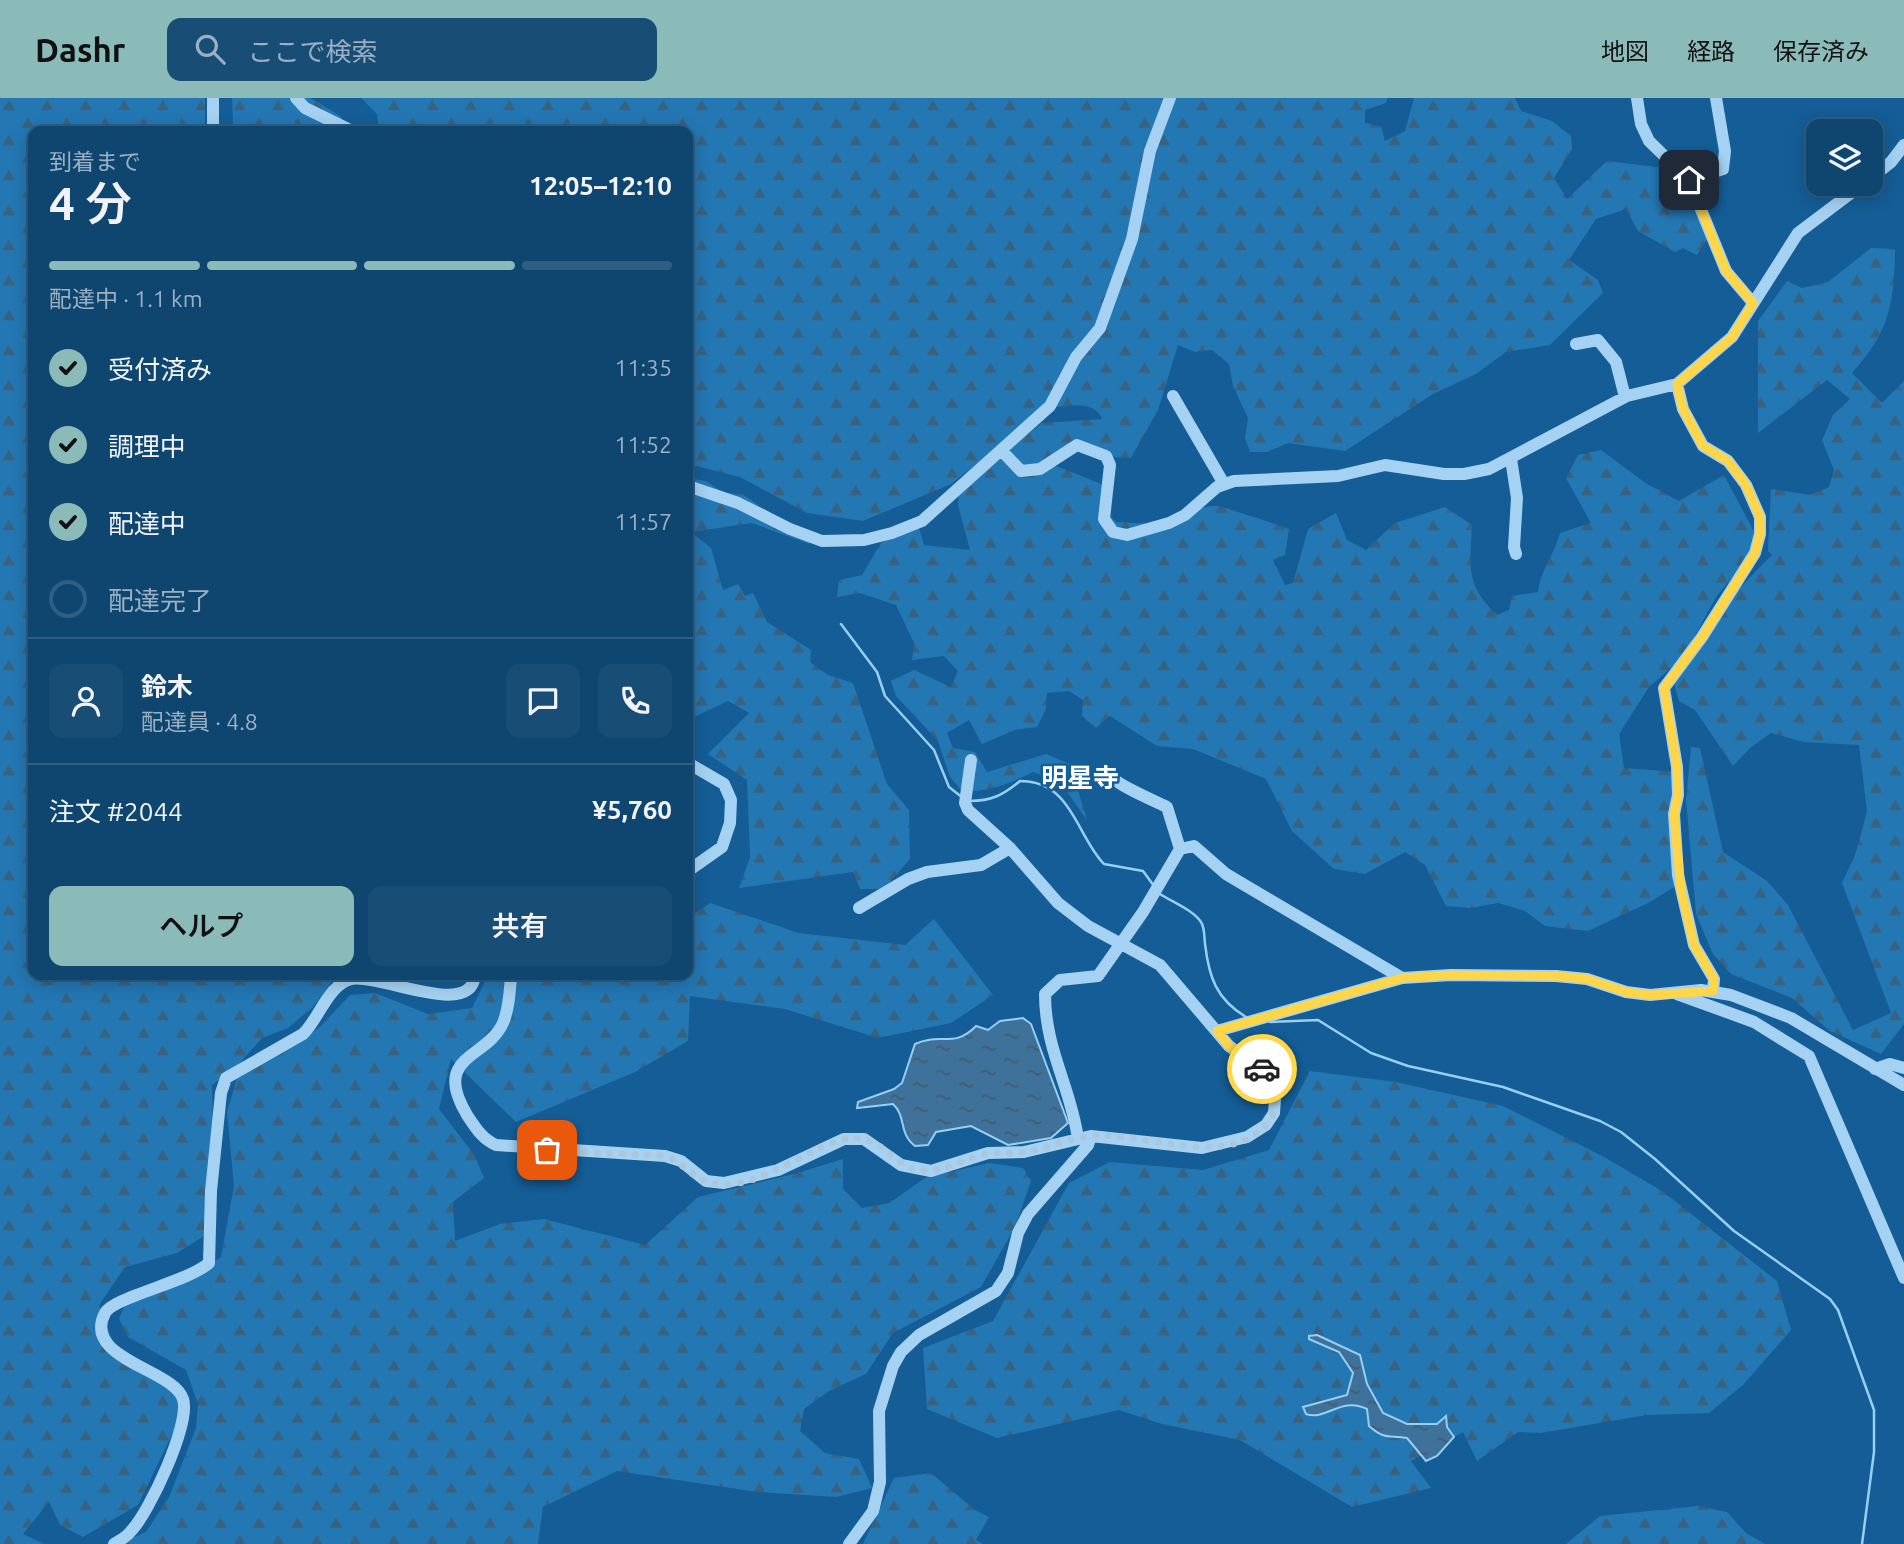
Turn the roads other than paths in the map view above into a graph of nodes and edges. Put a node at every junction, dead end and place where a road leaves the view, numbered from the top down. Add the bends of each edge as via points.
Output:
1 (213, 98) edge
2 (296, 98) edge
3 (1170, 98) edge
4 (1637, 98) edge
5 (1716, 98) edge
6 (214, 126) edge
7 (342, 126) edge
8 (1904, 145) edge
9 (1883, 168) edge
10 (1689, 180) junction
11 (1847, 196) edge
12 (1753, 303) junction
13 (1576, 344) dead end
14 (1677, 384) junction
15 (1173, 396) dead end
16 (1625, 397) junction
17 (1002, 451) junction
18 (1511, 458) junction
19 (1224, 484) junction
20 (693, 488) edge
21 (1516, 554) dead end
22 (971, 760) dead end
23 (693, 766) edge
24 (1111, 775) dead end
25 (1010, 848) junction
26 (1180, 849) junction
27 (693, 867) edge
28 (859, 908) dead end
29 (1120, 943) junction
30 (1402, 978) junction
31 (351, 980) edge
32 (359, 980) edge
33 (473, 980) edge
34 (510, 980) edge
35 (1713, 991) junction
36 (1673, 993) junction
37 (1217, 1031) junction
38 (1904, 1068) edge
39 (1875, 1069) junction
40 (1904, 1085) edge
41 (1085, 1138) junction
42 (1904, 1278) edge
43 (114, 1544) edge
44 (849, 1544) edge

1 - 6 street
2 - 7 street via 305,108
3 - 17 street via 1150,151 1132,239 1100,328 1076,357 1050,406
4 - 10 street via 1649,141
5 - 10 street via 1725,151 1723,169
8 - 9 street
10 - 12 street via 1726,271
11 - 12 street via 1798,233
12 - 14 street via 1732,337
13 - 16 street via 1598,340 1616,362
14 - 16 street
14 - 35 street via 1683,409 1703,446 1728,461 1760,517 1755,553 1664,688 1677,767 1678,876 1694,945 1714,979
15 - 19 street
16 - 18 street
17 - 19 street via 1021,471 1031,472 1077,445 1106,456 1110,465 1102,511 1107,528 1119,534 1169,523
17 - 20 street via 922,521 864,540 822,541
18 - 19 street via 1464,474 1385,465 1338,476
18 - 21 street via 1517,498
22 - 25 street via 968,810
23 - 27 street via 724,784 732,800 722,847
24 - 26 street via 1118,785 1138,790 1167,807
25 - 28 street via 982,865 908,878
25 - 29 street via 1058,903
26 - 29 street
26 - 30 street via 1201,849 1226,874
29 - 37 street via 1160,965
29 - 41 street via 1098,976 1060,981 1045,994 1051,1049
30 - 36 street via 1556,976 1587,979 1626,992
30 - 37 street
31 - 43 street via 335,989 303,1034 226,1078 211,1191 209,1263 190,1277 106,1310 102,1320 111,1348 176,1388 184,1406 155,1493 133,1530
32 - 33 street via 453,996 470,988
34 - 41 street via 503,1023 469,1057 455,1080 457,1095 475,1128 496,1145 665,1156 681,1161 706,1181 724,1183 778,1170 844,1139 864,1139 901,1164 931,1171 988,1153 1024,1152
35 - 36 street
35 - 39 street via 1791,1018
36 - 42 street via 1754,1022 1809,1056
37 - 41 street via 1272,1082 1274,1113 1266,1125 1247,1137 1202,1148
38 - 39 street via 1890,1064
39 - 40 street
41 - 44 street via 1088,1145 1028,1214 1008,1273 996,1291 919,1335 901,1352 878,1411 880,1482 873,1511

